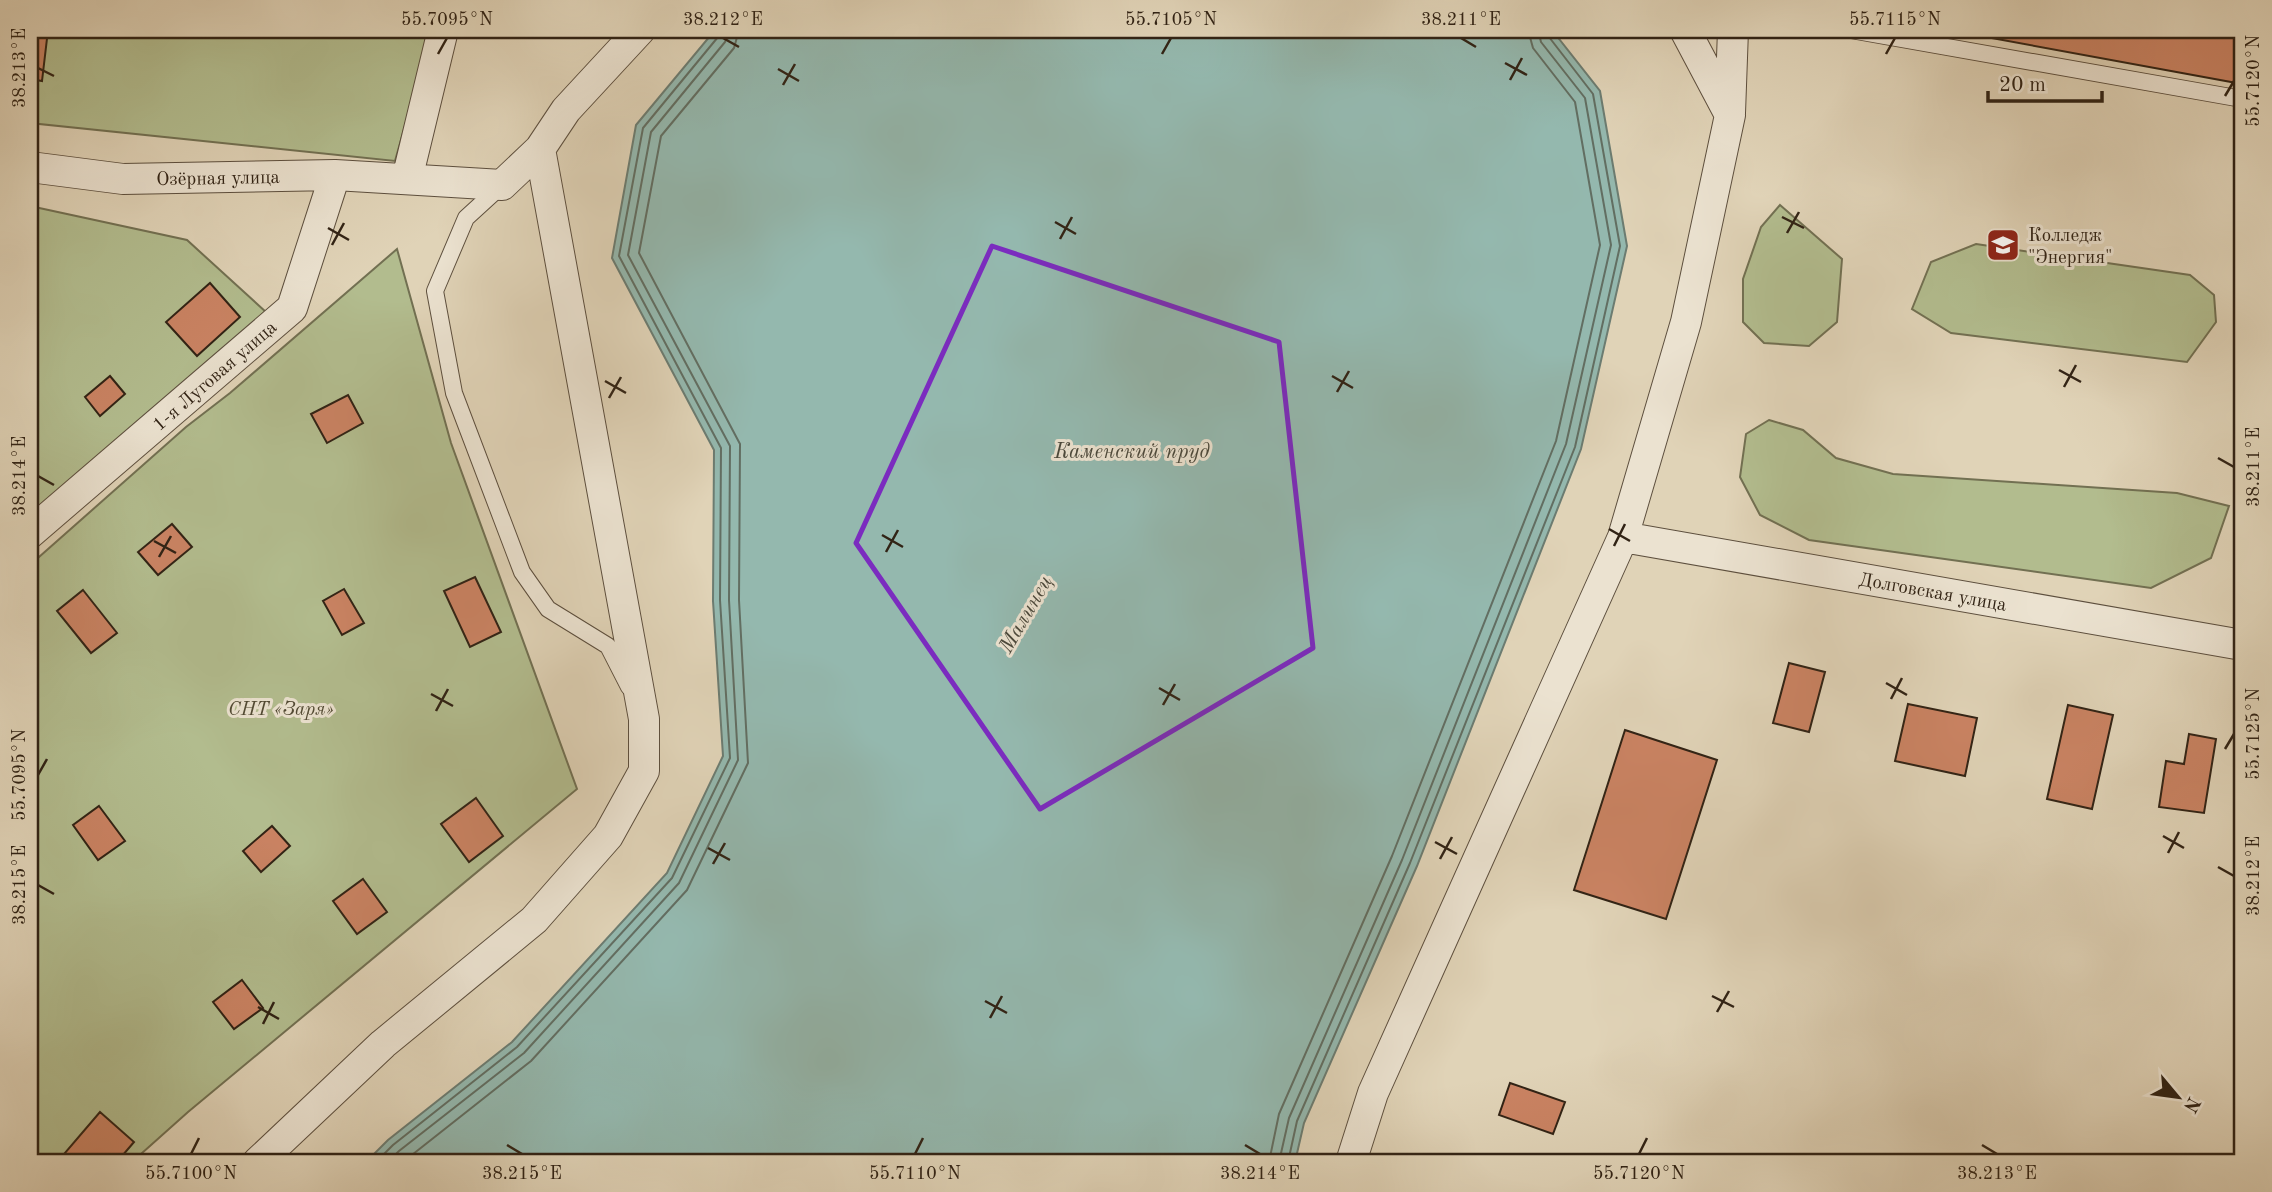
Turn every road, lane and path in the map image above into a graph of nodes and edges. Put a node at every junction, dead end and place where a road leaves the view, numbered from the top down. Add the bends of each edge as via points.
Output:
1 (443, 30) edge
2 (640, 30) edge
3 (1685, 30) edge
4 (1733, 30) edge
5 (1851, 30) edge
6 (2242, 99) edge
7 (1730, 115) junction
8 (540, 149) junction
9 (30, 167) edge
10 (335, 175) junction
11 (407, 179) junction
12 (502, 185) junction
13 (30, 533) edge
14 (1623, 537) junction
15 (2242, 645) edge
16 (644, 719) junction
17 (258, 1162) edge
18 (1352, 1162) edge

1 - 11 street
2 - 8 street via 566,110
3 - 7 street
4 - 7 street
5 - 6 lane
7 - 14 street via 1686,322
8 - 12 street
8 - 16 street
9 - 10 street, Озёрная улица via 124,178
10 - 11 street, Озёрная улица
10 - 13 street, 1-я Луговая улица via 292,308
11 - 12 street, Озёрная улица
12 - 16 lane via 466,218 435,291 454,393 522,572 548,609 608,646
14 - 15 street, Долговская улица
14 - 18 street via 1373,1093
16 - 17 street via 643,771 608,836 534,920 383,1044

